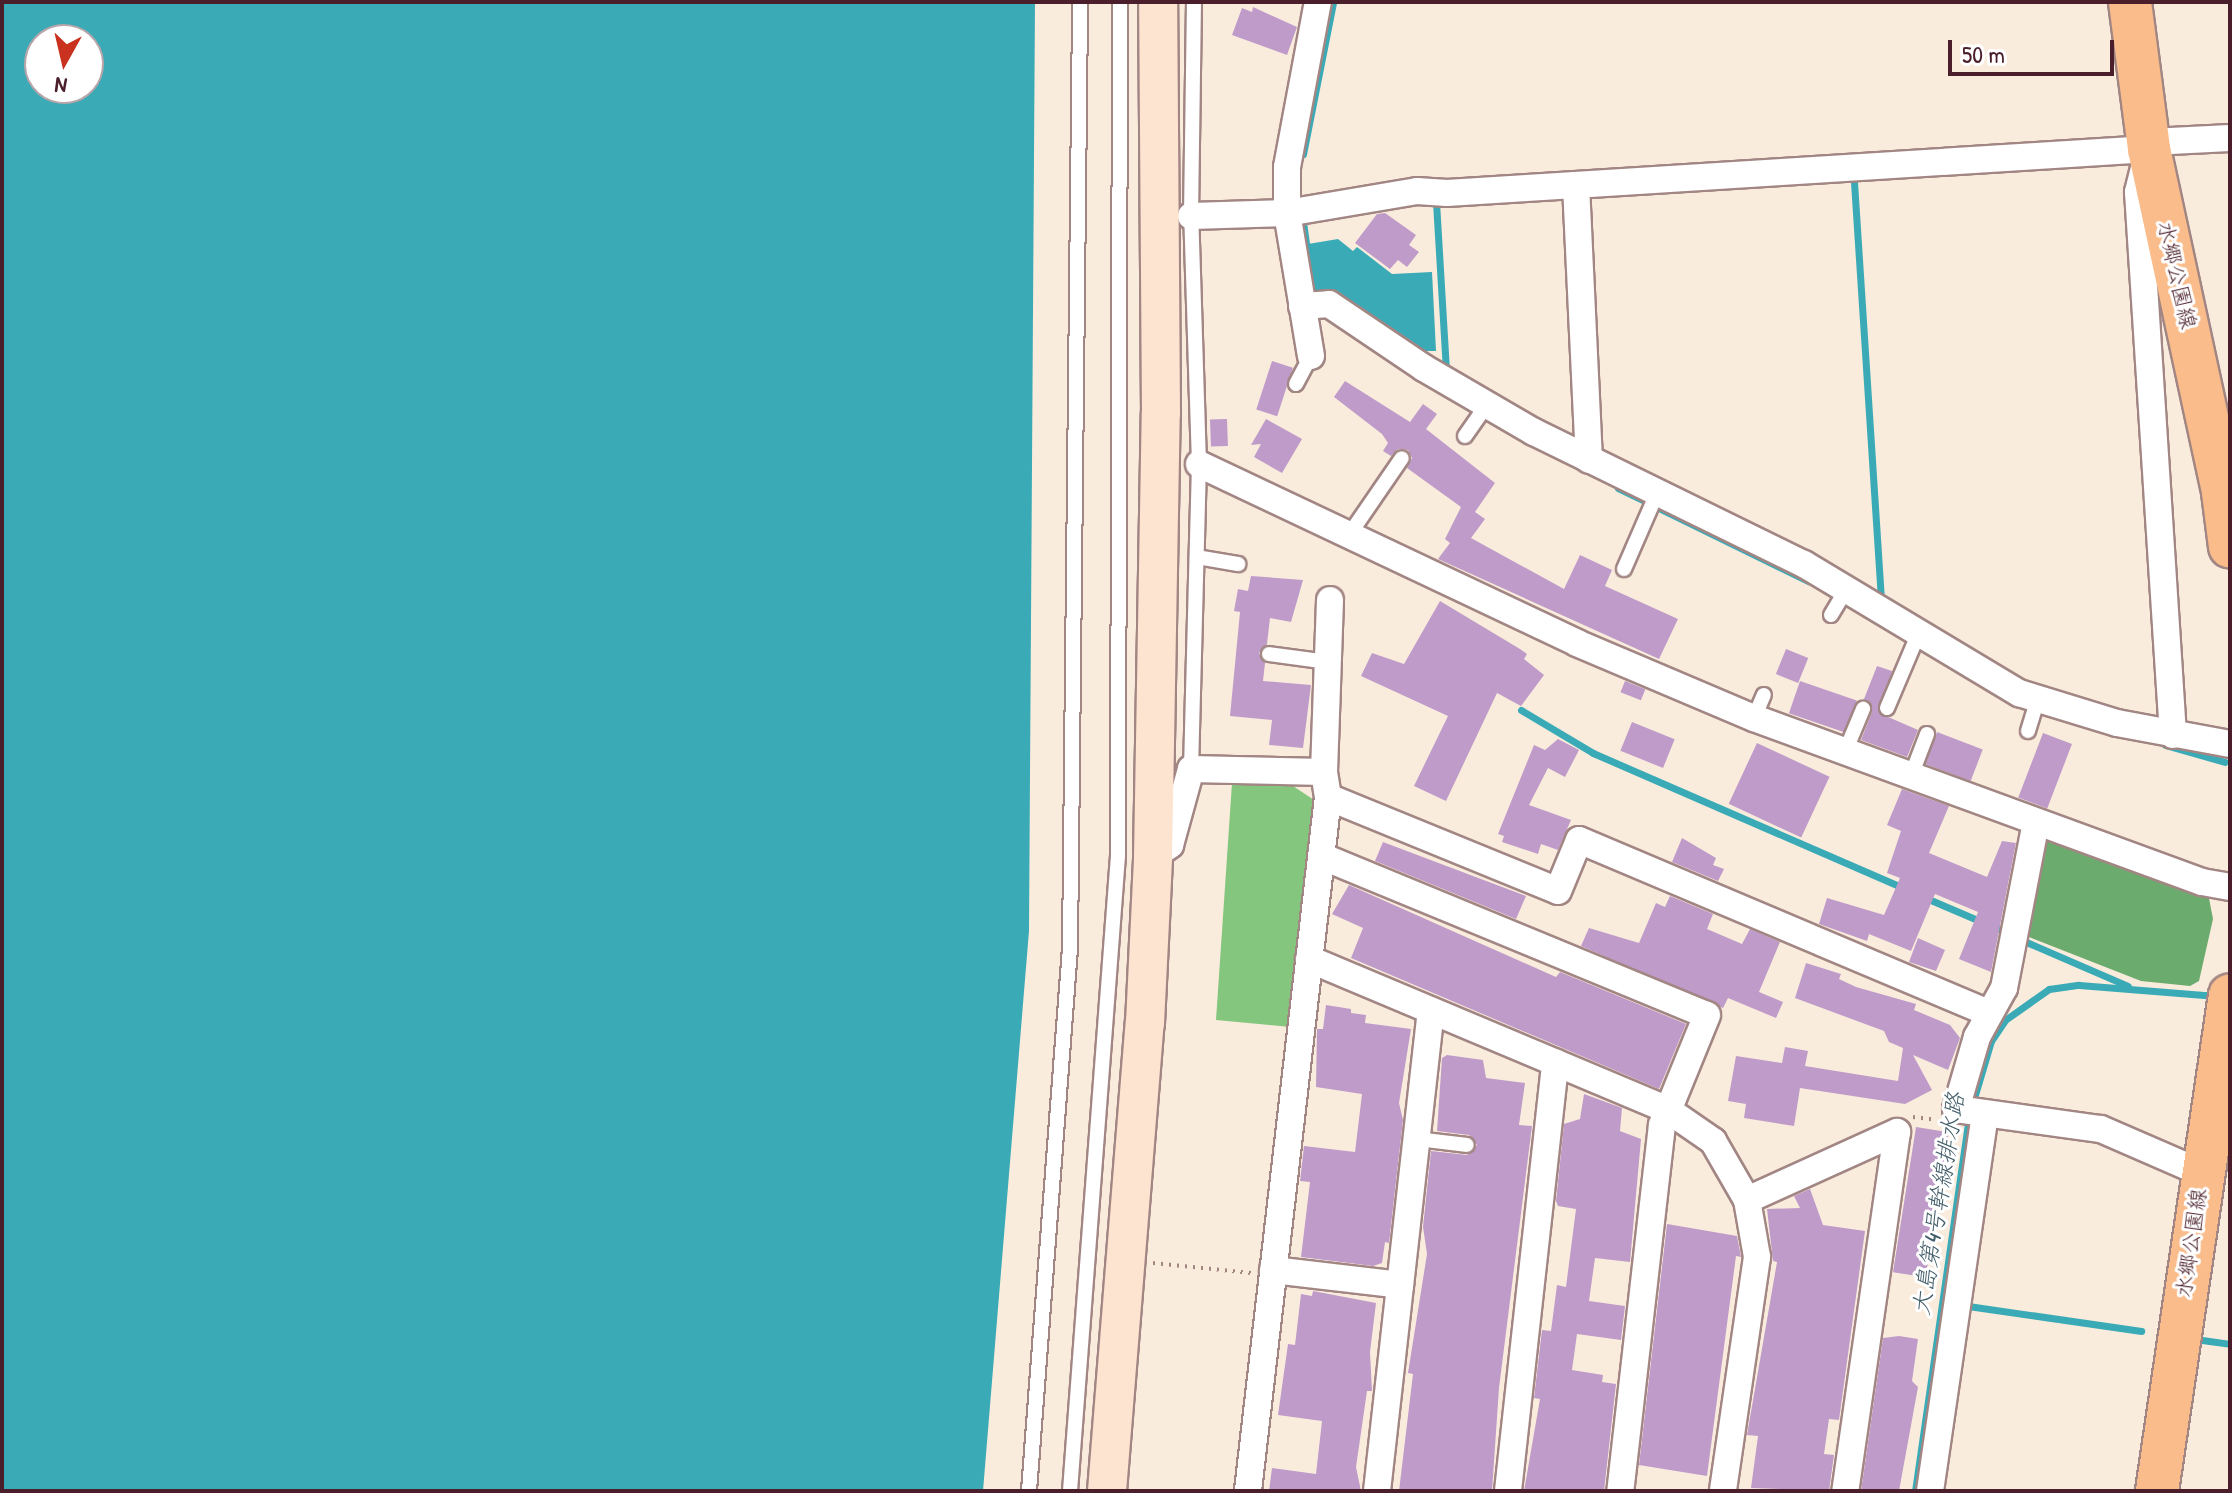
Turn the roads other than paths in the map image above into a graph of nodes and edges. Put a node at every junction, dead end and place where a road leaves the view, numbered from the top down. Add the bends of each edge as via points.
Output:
1 (1080, 2) edge
2 (1120, 2) edge
3 (1158, 2) edge
4 (1194, 2) edge
5 (1318, 2) edge
6 (2130, 2) edge
7 (2230, 138) edge
8 (2149, 149) junction
9 (1576, 185) junction
10 (1287, 213) junction
11 (1191, 216) junction
12 (1302, 306) junction
13 (1311, 356) joint
14 (1296, 384) dead end
15 (1487, 405) junction
16 (1465, 436) dead end
17 (1402, 458) dead end
18 (1589, 460) junction
19 (1199, 464) junction
20 (1657, 493) junction
21 (1349, 535) junction
22 (2230, 547) edge
23 (1197, 557) junction
24 (1238, 564) dead end
25 (1624, 569) dead end
26 (1846, 590) junction
27 (1330, 600) dead end
28 (1831, 615) dead end
29 (1918, 635) junction
30 (1269, 654) dead end
31 (1328, 662) junction
32 (2038, 699) junction
33 (1887, 708) dead end
34 (1863, 709) dead end
35 (2028, 731) dead end
36 (1927, 734) dead end
37 (2173, 735) junction
38 (2230, 744) edge
39 (1845, 752) junction
40 (1191, 769) junction
41 (1911, 776) junction
42 (1326, 784) junction
43 (2036, 822) junction
44 (1321, 856) junction
45 (1153, 857) junction
46 (2230, 887) edge
47 (1309, 959) junction
48 (2229, 1005) edge
49 (1431, 1011) junction
50 (1987, 1012) junction
51 (1555, 1063) junction
52 (1668, 1110) junction
53 (1971, 1112) junction
54 (1417, 1139) junction
55 (1467, 1145) dead end
56 (2215, 1174) edge
57 (1747, 1200) junction
58 (1273, 1272) junction
59 (1400, 1285) junction
60 (1029, 1491) edge
61 (1070, 1491) edge
62 (1107, 1491) edge
63 (1248, 1491) edge
64 (1377, 1491) edge
65 (1508, 1491) edge
66 (1620, 1491) edge
67 (1723, 1491) edge
68 (1845, 1491) edge
69 (1930, 1491) edge
70 (2157, 1491) edge

1 - 60 lane via 1070,948
2 - 61 lane via 1118,856
3 - 45 street via 1161,413
4 - 11 lane
5 - 10 street via 1287,167
6 - 8 main road, 水郷公園線
7 - 8 street via 2170,141
8 - 9 street
8 - 22 main road, 水郷公園線 via 2223,492
8 - 37 street via 2138,192
9 - 10 street via 1417,191
9 - 18 street
10 - 11 street
10 - 12 street
11 - 19 lane
12 - 13 street
12 - 15 street via 1329,304
13 - 14 lane
15 - 16 lane
15 - 18 street
17 - 21 lane
18 - 20 street
19 - 21 street
19 - 23 lane
20 - 25 lane
20 - 26 street
21 - 39 street via 1577,643 1759,707
23 - 24 lane
23 - 40 lane
26 - 28 lane
26 - 29 street
27 - 31 street
29 - 32 street
29 - 33 lane
30 - 31 lane
31 - 42 street
32 - 35 lane
32 - 37 street
34 - 39 lane
36 - 41 lane
37 - 38 street
39 - 41 street
40 - 42 street
40 - 45 street via 1170,845
41 - 43 street
42 - 44 street
42 - 50 street via 1558,891 1579,840
43 - 46 street via 2202,882
43 - 50 street via 2004,988
44 - 47 street
44 - 52 street via 1707,1015
45 - 62 street
47 - 49 street
47 - 58 street
48 - 56 main road, 水郷公園線
49 - 51 street
49 - 54 street
50 - 53 street
51 - 52 street
51 - 65 street
52 - 57 street via 1713,1141
52 - 66 street via 1662,1125
53 - 56 street via 2101,1129
53 - 69 street
54 - 55 lane
54 - 59 street
56 - 70 main road, 水郷公園線
57 - 67 street via 1757,1257
57 - 68 street via 1897,1132
58 - 59 street
58 - 63 street
59 - 64 street

